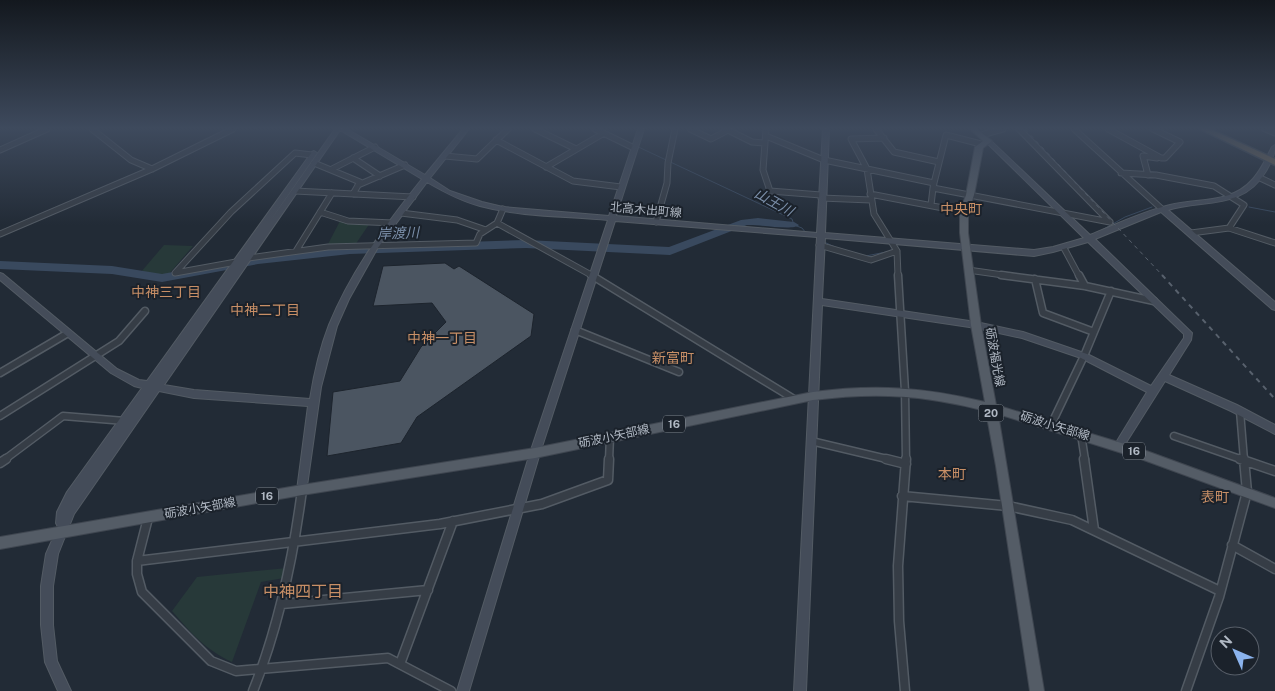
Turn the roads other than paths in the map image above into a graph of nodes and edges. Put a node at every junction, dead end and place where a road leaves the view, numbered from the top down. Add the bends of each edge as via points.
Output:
1 (134, 161) edge
2 (167, 161) edge
3 (286, 161) edge
4 (311, 161) edge
5 (312, 161) edge
6 (318, 161) edge
7 (347, 161) edge
8 (358, 161) edge
9 (399, 161) edge
10 (441, 161) edge
11 (535, 161) edge
12 (556, 161) edge
13 (630, 161) edge
14 (668, 161) edge
15 (764, 161) edge
16 (824, 161) edge
17 (830, 161) edge
18 (863, 161) edge
19 (936, 161) edge
20 (979, 161) edge
21 (1007, 161) edge
22 (1051, 161) edge
23 (1108, 161) edge
24 (1144, 161) edge
25 (1270, 161) edge
26 (939, 162) joint
27 (405, 165) junction
28 (546, 167) junction
29 (152, 169) junction
30 (332, 169) junction
31 (867, 169) junction
32 (1121, 174) junction
33 (1148, 175) junction
34 (380, 176) junction
35 (1258, 177) junction
36 (428, 179) junction
37 (358, 185) junction
38 (1275, 185) edge
39 (933, 186) junction
40 (621, 187) junction
41 (295, 191) junction
42 (332, 193) junction
43 (353, 194) junction
44 (821, 196) junction
45 (970, 196) junction
46 (413, 197) junction
47 (871, 197) junction
48 (1232, 197) junction
49 (931, 205) junction
50 (503, 209) junction
51 (1163, 210) junction
52 (320, 212) junction
53 (964, 212) junction
54 (401, 213) junction
55 (1065, 215) junction
56 (612, 218) junction
57 (656, 222) junction
58 (393, 223) junction
59 (497, 223) junction
60 (1229, 228) junction
61 (486, 230) junction
62 (1191, 233) junction
63 (0, 234) edge
64 (1091, 240) junction
65 (819, 241) junction
66 (891, 242) junction
67 (1275, 243) edge
68 (376, 246) junction
69 (966, 248) junction
70 (1064, 248) junction
71 (296, 250) junction
72 (897, 251) junction
73 (248, 258) junction
74 (236, 262) junction
75 (968, 270) junction
76 (592, 275) junction
77 (1035, 279) junction
78 (2, 280) edge
79 (1085, 286) junction
80 (1111, 291) junction
81 (817, 301) junction
82 (1154, 301) junction
83 (1275, 307) edge
84 (145, 312) dead end
85 (901, 314) junction
86 (976, 325) junction
87 (575, 330) junction
88 (1094, 332) junction
89 (68, 333) junction
90 (96, 356) junction
91 (1084, 356) junction
92 (679, 372) dead end
93 (0, 373) edge
94 (1163, 376) junction
95 (152, 387) junction
96 (905, 391) junction
97 (1152, 391) junction
98 (813, 396) junction
99 (794, 400) junction
100 (314, 403) junction
101 (990, 407) junction
102 (1240, 411) junction
103 (0, 416) edge
104 (123, 421) junction
105 (134, 422) junction
106 (1051, 425) junction
107 (1275, 430) edge
108 (1082, 434) junction
109 (1174, 436) dead end
110 (610, 437) junction
111 (811, 441) junction
112 (1119, 446) junction
113 (535, 453) junction
114 (1244, 460) junction
115 (0, 464) edge
116 (906, 464) junction
117 (1275, 471) edge
118 (302, 490) junction
119 (1247, 492) junction
120 (902, 496) junction
121 (1275, 503) edge
122 (1008, 506) junction
123 (518, 509) junction
124 (148, 518) junction
125 (453, 521) junction
126 (1094, 530) junction
127 (60, 533) junction
128 (0, 543) edge
129 (293, 543) junction
130 (1232, 545) junction
131 (137, 561) junction
132 (1275, 569) edge
133 (428, 590) junction
134 (1220, 591) junction
135 (282, 604) junction
136 (400, 664) junction
137 (262, 671) junction
138 (65, 691) edge
139 (253, 691) edge
140 (451, 691) edge
141 (462, 691) edge
142 (800, 691) edge
143 (905, 691) edge
144 (1037, 691) edge
145 (1186, 691) edge

1 - 29 street
2 - 29 street
3 - 74 street via 231,212 174,273
4 - 74 street
5 - 41 street
6 - 30 street
7 - 30 street
8 - 34 street
9 - 27 street, 北高木出町線
10 - 36 street
11 - 28 street
12 - 28 street
13 - 40 street
14 - 57 street via 667,183
15 - 44 street via 763,176 770,191
16 - 44 street
17 - 31 street
18 - 31 street
19 - 26 street
20 - 45 main road, 砺波福光線 / 20
21 - 55 street
22 - 55 street via 1110,222
23 - 32 street
24 - 33 street
25 - 35 street
26 - 39 street
27 - 34 street
27 - 36 street, 北高木出町線
28 - 40 street via 573,181
29 - 63 street
30 - 37 street via 357,179
31 - 39 street
31 - 47 street
32 - 33 street
32 - 51 street
33 - 48 street via 1214,186
34 - 37 street
35 - 38 street
35 - 48 street via 1247,189
36 - 46 street
36 - 50 street, 北高木出町線 via 462,199
37 - 43 street
39 - 45 street
39 - 49 street
40 - 56 street
41 - 42 street
41 - 73 street
42 - 43 street
42 - 52 street
43 - 46 street
44 - 47 street
44 - 65 street
45 - 53 main road, 砺波福光線 / 20
45 - 55 street
46 - 54 street
47 - 49 street
47 - 66 street via 874,214
48 - 51 street, 北高木出町線
48 - 60 street via 1244,205
49 - 53 street
50 - 56 street, 北高木出町線
50 - 59 street
51 - 62 street
51 - 64 street, 北高木出町線
52 - 58 street via 348,221
52 - 71 street
53 - 69 main road, 砺波福光線 / 20
54 - 58 street
54 - 61 street via 444,218
55 - 64 street
56 - 57 street, 北高木出町線
56 - 76 street
57 - 65 street, 北高木出町線
58 - 68 street
59 - 61 street
59 - 76 street
60 - 62 street
60 - 67 street
61 - 68 street via 476,243
62 - 83 street
64 - 70 street, 北高木出町線
64 - 82 street
65 - 66 street, 北高木出町線
65 - 72 street via 851,256 871,260
65 - 81 street
66 - 69 street, 北高木出町線
66 - 72 street
68 - 71 street
68 - 100 street via 334,325 319,372
69 - 70 street, 北高木出町線 via 1034,253
69 - 75 main road, 砺波福光線 / 20
70 - 79 street
71 - 73 street
72 - 85 street
73 - 95 street
74 - 95 street
75 - 77 street
75 - 86 main road, 砺波福光線 / 20
76 - 87 street
76 - 99 street
77 - 79 street
77 - 88 street via 1043,313
78 - 89 street
79 - 80 street
80 - 82 street
80 - 88 street
81 - 85 street
81 - 98 street
82 - 94 street via 1188,333 1188,338
84 - 90 street via 119,341
85 - 86 street
85 - 96 street
86 - 91 street via 1046,341
86 - 101 main road, 砺波福光線 / 20
87 - 92 street
87 - 113 street
88 - 91 street
89 - 90 street
89 - 93 street
90 - 95 street via 124,378
90 - 103 street
91 - 97 street
91 - 106 street
94 - 97 street
94 - 102 street
95 - 100 street via 194,394
95 - 104 street
95 - 105 street
96 - 98 main road, 砺波小矢部線 / 16 via 846,390
96 - 101 main road, 砺波小矢部線 / 16 via 936,394
96 - 116 street
97 - 112 street
98 - 99 main road, 砺波小矢部線 / 16
98 - 111 street
99 - 110 main road, 砺波小矢部線 / 16
100 - 118 street
101 - 106 main road, 砺波小矢部線 / 16
101 - 122 main road, 砺波福光線 / 20
102 - 107 street
102 - 114 street
104 - 105 street
104 - 115 street via 63,416
104 - 127 street via 71,495 62,512
105 - 127 street via 70,511
106 - 108 main road, 砺波小矢部線 / 16
108 - 112 main road, 砺波小矢部線 / 16
108 - 126 street
109 - 114 street
110 - 113 main road, 砺波小矢部線 / 16
110 - 123 street via 608,480 542,504
111 - 116 street
111 - 142 street
112 - 119 main road, 砺波小矢部線 / 16
113 - 118 main road, 砺波小矢部線 / 16
113 - 123 street
114 - 117 street
114 - 119 street
116 - 120 street
118 - 124 main road, 砺波小矢部線 / 16
118 - 129 street
119 - 121 main road, 砺波小矢部線 / 16
119 - 130 street
120 - 122 street
120 - 143 street via 898,576
122 - 126 street via 1072,520
122 - 144 main road, 砺波福光線 / 20
123 - 125 street
123 - 141 street
124 - 127 main road, 砺波小矢部線 / 16
124 - 131 street
125 - 129 street
125 - 133 street
126 - 134 street
127 - 128 main road, 砺波小矢部線 / 16
127 - 138 street via 52,554 47,586 47,625 51,662
129 - 131 street
129 - 135 street
130 - 132 street
130 - 134 street
131 - 137 street via 142,592 211,660 236,671
133 - 135 street
133 - 136 street
134 - 145 street
135 - 137 street
136 - 137 street via 388,658
136 - 140 street
137 - 139 street

